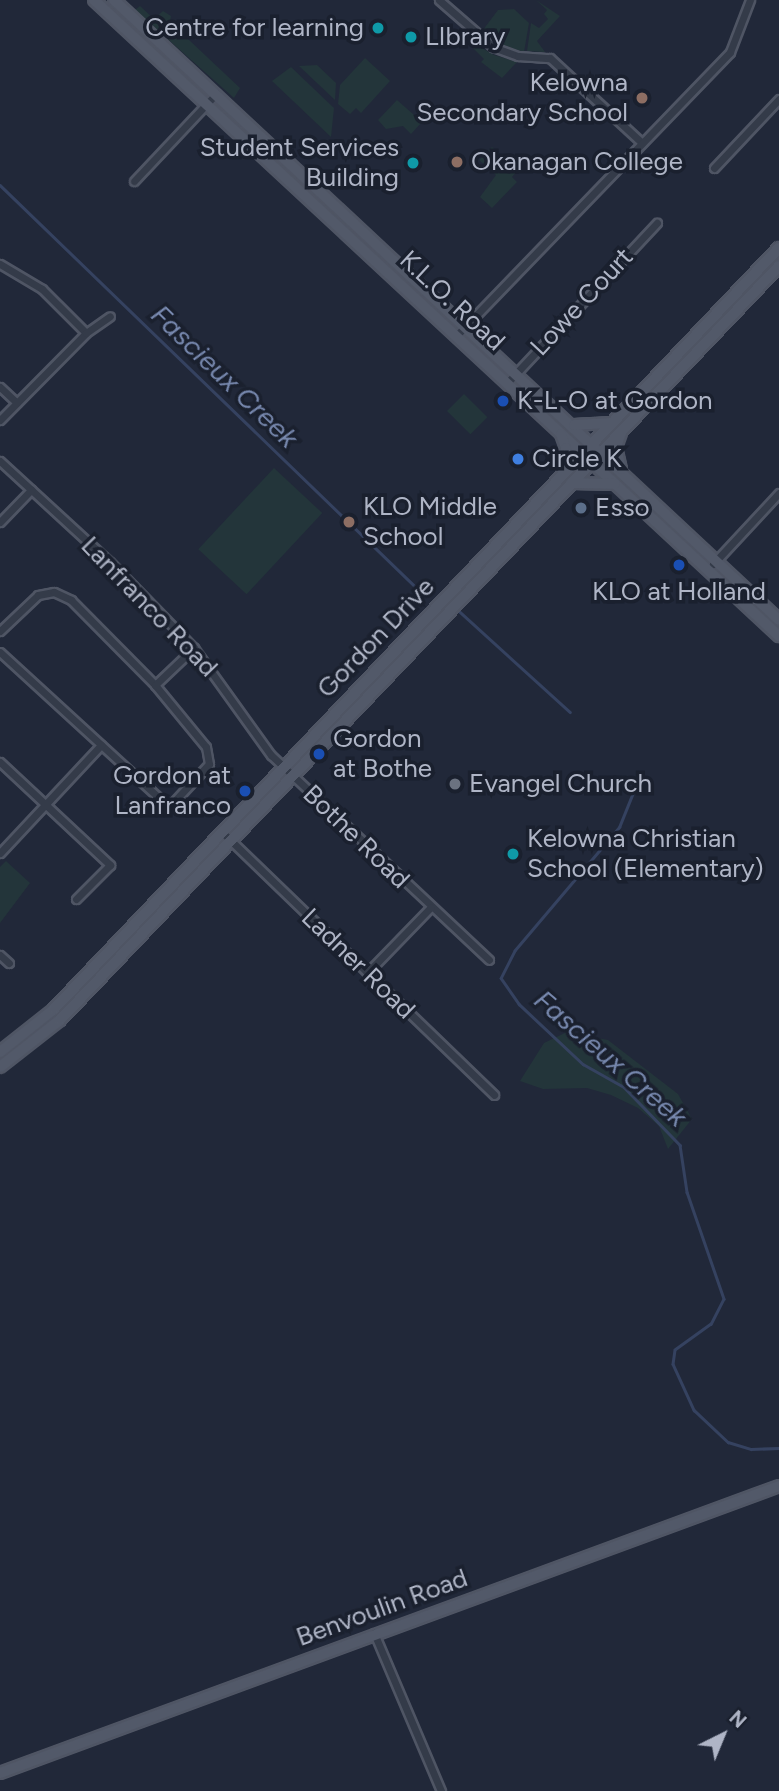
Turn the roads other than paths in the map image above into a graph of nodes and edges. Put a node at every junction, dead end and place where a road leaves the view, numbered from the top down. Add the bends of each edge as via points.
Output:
1 (94, 0) edge
2 (114, 0) edge
3 (439, 0) edge
4 (750, 0) edge
5 (216, 94) junction
6 (779, 99) edge
7 (207, 104) junction
8 (642, 144) junction
9 (714, 168) dead end
10 (134, 181) dead end
11 (657, 223) dead end
12 (779, 248) edge
13 (0, 264) edge
14 (779, 266) edge
15 (110, 316) dead end
16 (466, 326) junction
17 (86, 333) junction
18 (457, 335) junction
19 (516, 373) junction
20 (508, 382) junction
21 (0, 387) edge
22 (17, 403) junction
23 (0, 420) edge
24 (610, 422) junction
25 (570, 423) junction
26 (624, 428) junction
27 (560, 430) junction
28 (591, 443) junction
29 (582, 452) junction
30 (600, 452) junction
31 (0, 461) edge
32 (592, 461) junction
33 (561, 474) junction
34 (625, 475) junction
35 (571, 483) junction
36 (617, 484) junction
37 (31, 490) junction
38 (779, 493) edge
39 (0, 522) edge
40 (716, 561) junction
41 (708, 569) junction
42 (779, 620) edge
43 (0, 631) edge
44 (779, 636) edge
45 (194, 648) junction
46 (0, 652) edge
47 (155, 685) junction
48 (101, 745) junction
49 (0, 762) edge
50 (283, 766) junction
51 (293, 776) junction
52 (46, 804) junction
53 (227, 837) junction
54 (0, 853) edge
55 (76, 899) dead end
56 (430, 908) junction
57 (0, 955) edge
58 (489, 960) dead end
59 (9, 963) dead end
60 (367, 973) junction
61 (0, 1052) edge
62 (1, 1065) edge
63 (494, 1094) dead end
64 (779, 1486) edge
65 (374, 1633) junction
66 (0, 1773) edge
67 (441, 1791) edge

1 - 7 main road, K.L.O. Road
2 - 5 main road, K.L.O. Road
3 - 8 street via 493,47 555,61
4 - 8 street via 730,52
5 - 7 street
5 - 16 main road, K.L.O. Road
6 - 9 street
7 - 10 street
7 - 18 main road, K.L.O. Road
8 - 16 street
11 - 19 street, Lowe Court
12 - 24 main road, Gordon Drive
13 - 17 street via 42,289
14 - 26 main road, Gordon Drive
15 - 17 street
16 - 18 street
16 - 19 main road, K.L.O. Road
17 - 22 street
18 - 20 main road, K.L.O. Road
19 - 20 street, Lowe Court
19 - 25 main road, K.L.O. Road
20 - 27 main road, K.L.O. Road
21 - 22 street
22 - 23 street
24 - 25 main road via 585,427
24 - 28 main road, Gordon Drive
25 - 28 main road, K.L.O. Road
26 - 30 main road, Gordon Drive
26 - 34 main road via 616,456
27 - 29 main road, K.L.O. Road
27 - 33 main road via 566,448
28 - 29 main road, Gordon Drive
28 - 30 main road, K.L.O. Road
29 - 32 main road, K.L.O. Road
29 - 33 main road, Gordon Drive
30 - 32 main road, Gordon Drive
30 - 34 main road, K.L.O. Road
31 - 37 street, Lanfranco Road
32 - 35 main road, Gordon Drive
32 - 36 main road, K.L.O. Road
33 - 50 main road, Gordon Drive
34 - 40 main road, K.L.O. Road
35 - 36 main road
35 - 51 main road, Gordon Drive
36 - 41 main road, K.L.O. Road
37 - 39 street
37 - 45 street, Lanfranco Road
38 - 40 street
40 - 41 street
40 - 42 main road, K.L.O. Road
41 - 44 main road, K.L.O. Road
43 - 47 street via 38,595 54,592 71,600
45 - 47 street
45 - 50 street, Lanfranco Road
46 - 48 street
47 - 48 street via 206,747 209,764 169,807
48 - 52 street
49 - 52 street
50 - 51 street, Bothe Road
50 - 53 main road, Gordon Drive
51 - 53 main road, Gordon Drive
51 - 56 street, Bothe Road
52 - 54 street
52 - 55 street via 110,865
53 - 60 street, Ladner Road
53 - 61 main road, Gordon Drive via 54,1009
53 - 62 main road, Gordon Drive via 60,1020
56 - 58 street, Bothe Road
56 - 60 street, Bothe Road
57 - 59 street
60 - 63 street, Ladner Road
64 - 65 main road, Benvoulin Road
65 - 66 main road, Benvoulin Road
65 - 67 street

